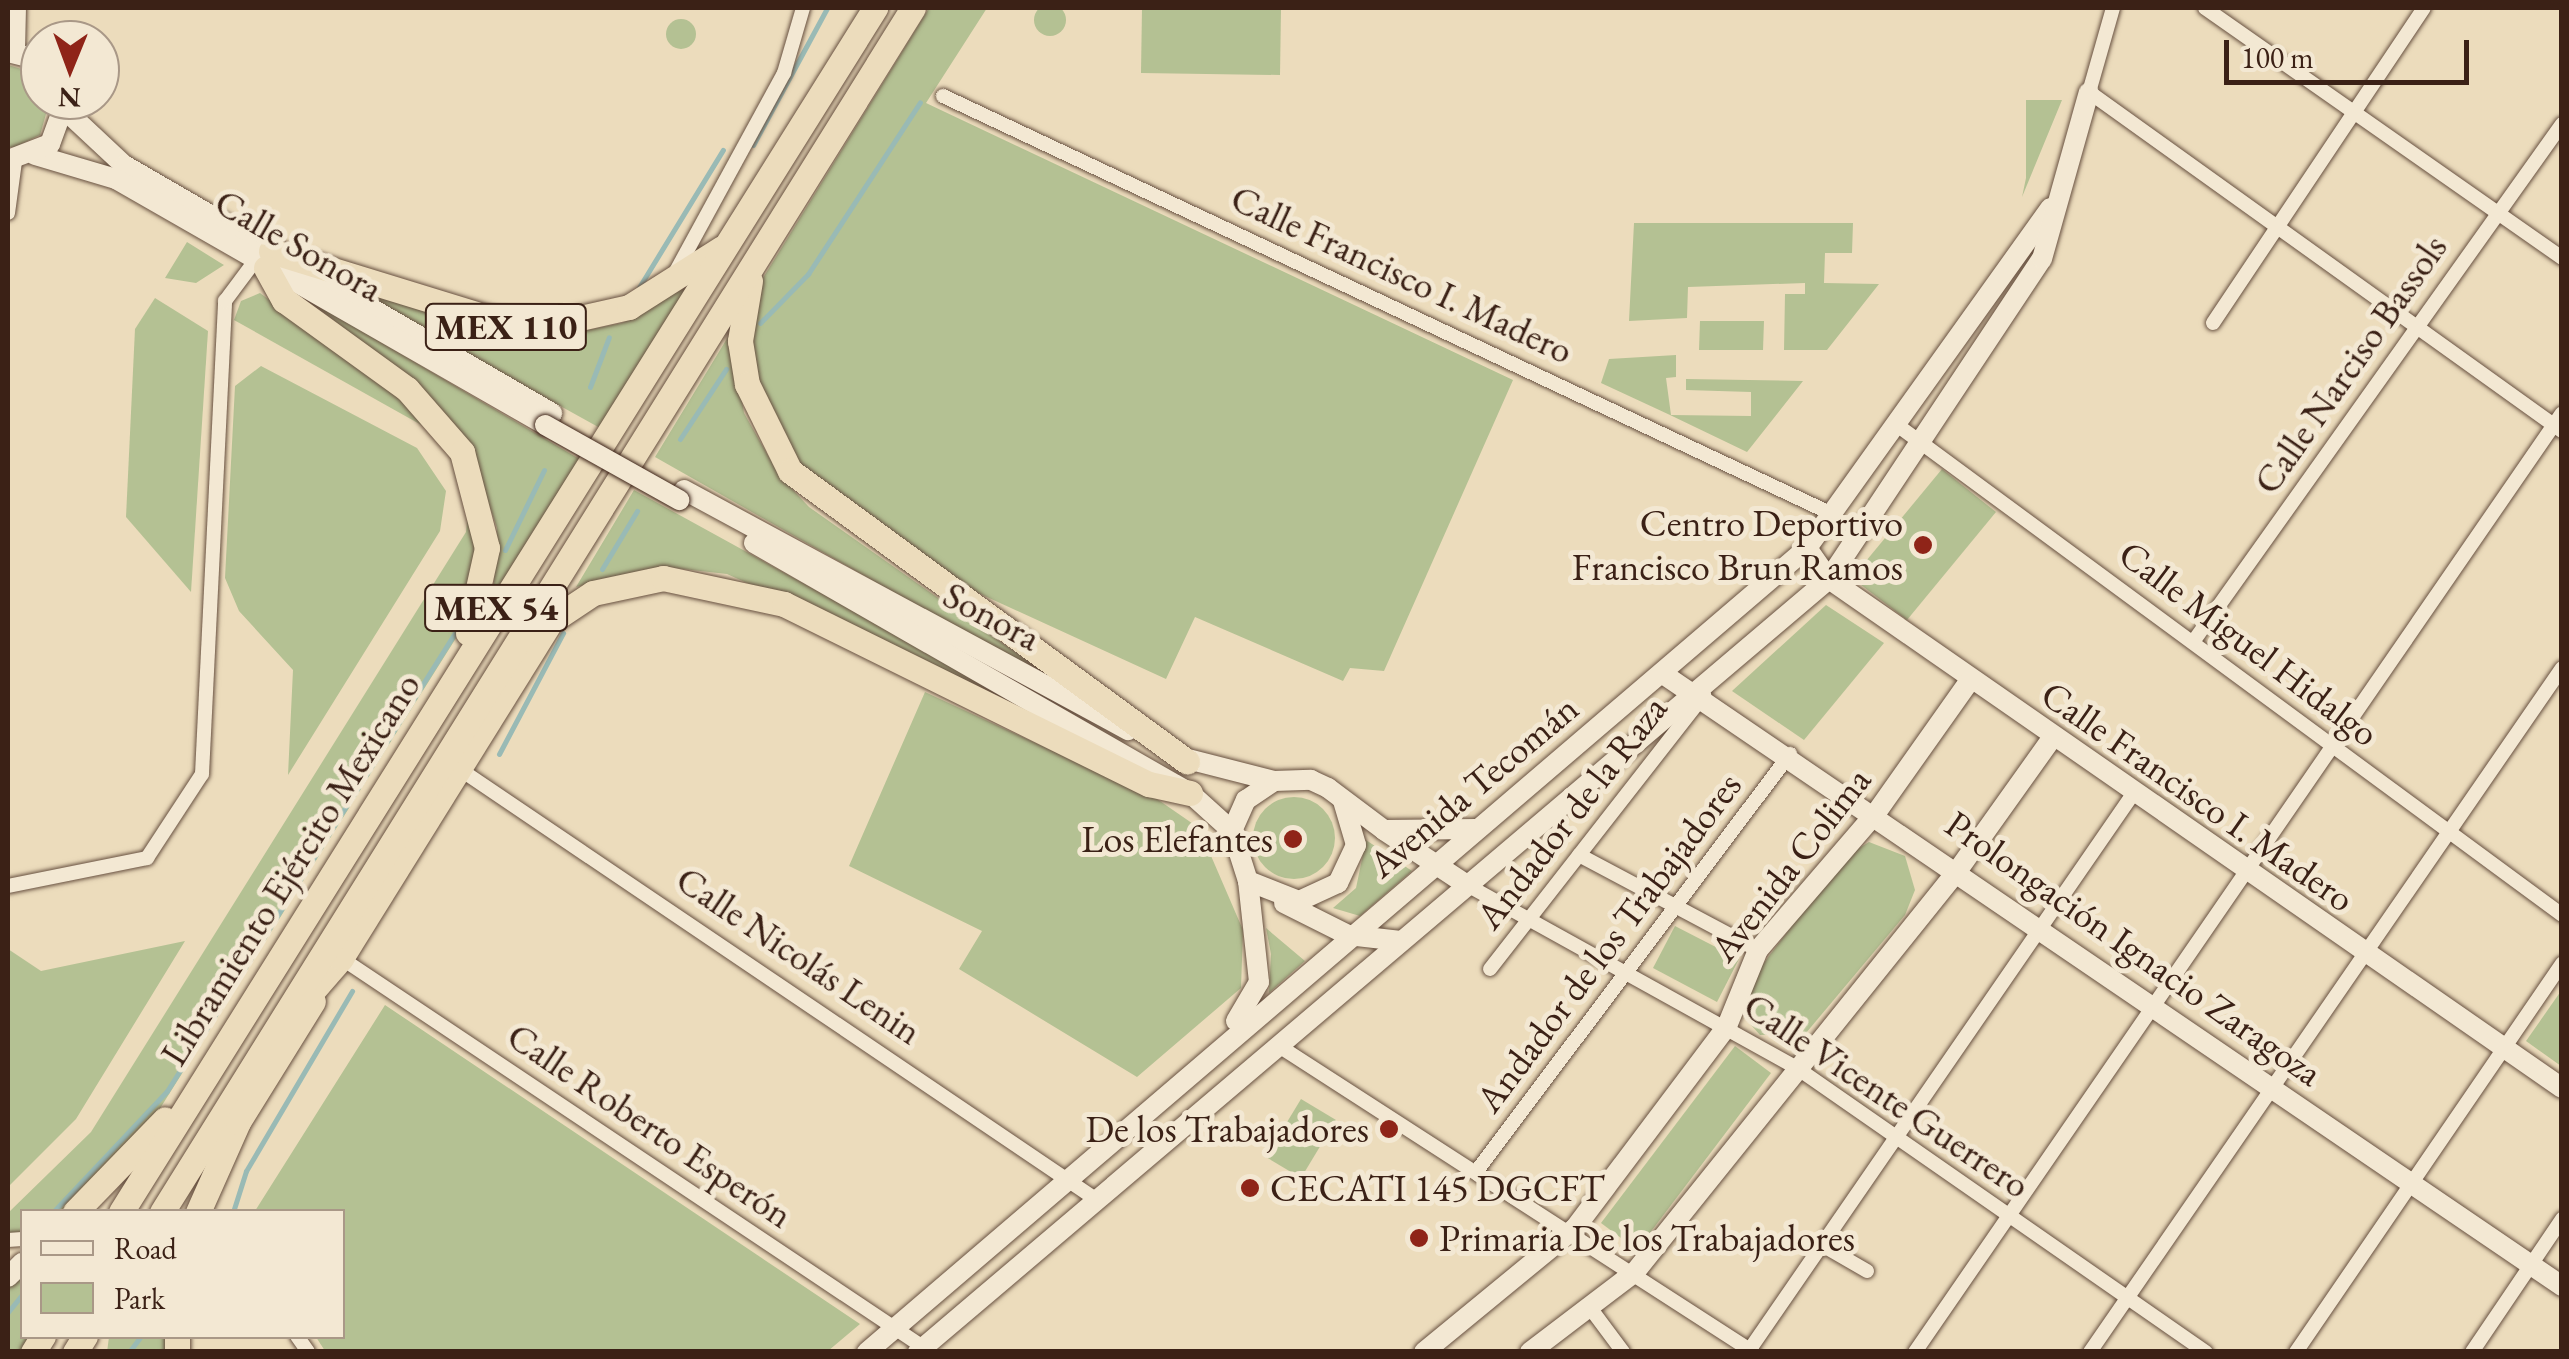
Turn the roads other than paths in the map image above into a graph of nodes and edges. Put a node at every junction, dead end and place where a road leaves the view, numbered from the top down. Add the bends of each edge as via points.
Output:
1 (16, 8) edge
2 (803, 8) edge
3 (875, 8) edge
4 (913, 8) edge
5 (2113, 8) edge
6 (2205, 8) edge
7 (2424, 8) edge
8 (12, 52) edge
9 (2089, 92) junction
10 (943, 96) dead end
11 (2354, 112) junction
12 (53, 120) edge
13 (81, 120) edge
14 (2562, 124) edge
15 (19, 159) edge
16 (2050, 208) junction
17 (2496, 212) junction
18 (8, 213) edge
19 (2277, 227) junction
20 (730, 242) junction
21 (765, 242) junction
22 (264, 257) junction
23 (2562, 258) edge
24 (670, 283) junction
25 (2213, 322) dead end
26 (2416, 326) junction
27 (2559, 423) edge
28 (1897, 425) junction
29 (1926, 444) junction
30 (681, 495) junction
31 (600, 506) junction
32 (1832, 514) junction
33 (1807, 548) junction
34 (1830, 580) junction
35 (550, 621) junction
36 (2193, 642) junction
37 (2562, 668) edge
38 (1663, 674) junction
39 (1971, 680) junction
40 (448, 684) junction
41 (1704, 694) junction
42 (2052, 737) junction
43 (2330, 743) junction
44 (1790, 754) junction
45 (1187, 762) junction
46 (461, 770) junction
47 (1274, 781) junction
48 (1190, 793) junction
49 (2133, 794) junction
50 (1342, 800) junction
51 (1876, 813) junction
52 (1477, 828) junction
53 (1232, 830) junction
54 (1384, 830) junction
55 (2446, 830) junction
56 (1579, 855) junction
57 (1432, 867) junction
58 (1958, 870) junction
59 (2240, 870) junction
60 (1248, 881) junction
61 (8, 886) edge
62 (1467, 886) junction
63 (1278, 900) junction
64 (1673, 905) junction
65 (2562, 916) edge
66 (1529, 918) junction
67 (2039, 926) junction
68 (1348, 935) junction
69 (1401, 941) junction
70 (1758, 950) junction
71 (2360, 951) junction
72 (340, 958) junction
73 (2562, 963) edge
74 (1490, 969) dead end
75 (1632, 971) junction
76 (2150, 1002) junction
77 (1727, 1026) junction
78 (1279, 1046) junction
79 (2504, 1048) junction
80 (250, 1065) junction
81 (1198, 1065) junction
82 (212, 1067) junction
83 (1797, 1068) junction
84 (2269, 1084) junction
85 (2562, 1088) edge
86 (1898, 1136) junction
87 (1478, 1168) junction
88 (1069, 1177) junction
89 (2412, 1182) junction
90 (1097, 1200) junction
91 (79, 1209) edge
92 (123, 1209) edge
93 (164, 1209) edge
94 (199, 1209) edge
95 (2007, 1214) junction
96 (2562, 1219) edge
97 (1575, 1228) junction
98 (1822, 1246) junction
99 (2530, 1264) junction
100 (1867, 1271) dead end
101 (1635, 1272) junction
102 (2562, 1286) edge
103 (2128, 1296) junction
104 (1591, 1310) junction
105 (896, 1327) junction
106 (921, 1349) edge
107 (1750, 1351) edge
108 (867, 1352) edge
109 (1424, 1352) edge
110 (1530, 1352) edge
111 (1623, 1352) edge
112 (1915, 1352) edge
113 (2090, 1352) edge
114 (2206, 1352) edge
115 (2296, 1352) edge
116 (2472, 1352) edge

1 - 8 street
2 - 24 street via 784,73
3 - 20 highway, Libramiento Ejército Mexicano / MEX 54
4 - 21 highway, Libramiento Ejército Mexicano / MEX 54
5 - 9 street, Avenida Tecomán
6 - 11 street
7 - 11 street
9 - 16 street, Avenida Tecomán
9 - 19 street
10 - 32 street, Calle Francisco I. Madero
11 - 17 street
11 - 19 street
12 - 15 street, Calle Sonora
13 - 22 street, Calle Sonora via 124,164
14 - 17 street, Calle Narciso Bassols
15 - 18 street
15 - 22 street, Calle Sonora via 116,179
16 - 28 street, Avenida Tecomán
16 - 29 street, Avenida Tecomán via 2042,258
17 - 23 street
17 - 26 street, Calle Narciso Bassols
19 - 25 street
19 - 26 street
20 - 24 highway, MEX 110
20 - 40 highway, Libramiento Ejército Mexicano / MEX 54
21 - 31 highway, Libramiento Ejército Mexicano / MEX 54
21 - 45 highway via 744,296 740,342 758,419 790,471
22 - 24 highway, MEX 110 via 527,330 568,328
22 - 30 street, Calle Sonora
22 - 40 highway via 284,300 427,408 476,485 483,584
22 - 61 street via 225,301 202,774 146,858
26 - 27 street
26 - 36 street, Calle Narciso Bassols
27 - 43 street
28 - 29 street, Calle Miguel Hidalgo
28 - 32 street, Avenida Tecomán
29 - 34 street, Avenida Tecomán
29 - 36 street, Calle Miguel Hidalgo
30 - 45 street, Sonora
30 - 48 street, Sonora
31 - 35 highway
31 - 80 highway, Libramiento Ejército Mexicano / MEX 54
32 - 33 street, Avenida Tecomán
33 - 34 street, Calle Francisco I. Madero
33 - 38 street, Avenida Tecomán
34 - 39 street, Calle Francisco I. Madero
34 - 41 street, Avenida Tecomán
35 - 46 highway
35 - 48 highway via 594,593 663,578 734,589 784,604 1149,784
36 - 43 street, Calle Miguel Hidalgo
37 - 55 street
38 - 41 street, Prolongación Ignacio Zaragoza
38 - 52 street, Avenida Tecomán
39 - 42 street, Calle Francisco I. Madero
39 - 51 street, Avenida Colima
40 - 82 highway, Libramiento Ejército Mexicano / MEX 54
41 - 44 street, Prolongación Ignacio Zaragoza
41 - 56 street, Andador de la Raza
41 - 62 street, Avenida Tecomán
42 - 49 street, Calle Francisco I. Madero
42 - 58 street
43 - 55 street, Calle Miguel Hidalgo
43 - 59 street
44 - 51 street, Prolongación Ignacio Zaragoza
44 - 64 street, Andador de los Trabajadores
45 - 47 street, Sonora
46 - 72 highway
46 - 88 street, Calle Nicolás Lenin
47 - 50 street, Sonora via 1311,780
47 - 53 street via 1246,800
48 - 53 street, Sonora
49 - 59 street, Calle Francisco I. Madero
49 - 67 street
50 - 54 street, Sonora
50 - 63 street via 1354,824 1351,866 1320,896
51 - 58 street, Prolongación Ignacio Zaragoza
51 - 70 street, Avenida Colima
52 - 54 street
52 - 57 street, Avenida Tecomán
53 - 60 street
54 - 57 street, Sonora
55 - 65 street, Calle Miguel Hidalgo
55 - 71 street
56 - 64 street
56 - 66 street, Andador de la Raza
57 - 62 street, Sonora
57 - 68 street, Avenida Tecomán
58 - 67 street, Prolongación Ignacio Zaragoza
58 - 83 street
59 - 71 street, Calle Francisco I. Madero
59 - 76 street
60 - 63 street
60 - 81 street via 1259,982
62 - 66 street, Calle Vicente Guerrero
62 - 69 street, Avenida Tecomán
63 - 68 street
64 - 70 street
64 - 75 street, Andador de los Trabajadores
66 - 74 street, Andador de la Raza
66 - 75 street, Calle Vicente Guerrero
67 - 76 street, Prolongación Ignacio Zaragoza
67 - 86 street
68 - 69 street
68 - 81 street, Avenida Tecomán
69 - 78 street, Avenida Tecomán
70 - 77 street, Avenida Colima
71 - 79 street, Calle Francisco I. Madero
71 - 84 street
72 - 80 highway
72 - 94 highway via 238,1122
72 - 105 street, Calle Roberto Esperón
73 - 79 street
75 - 77 street, Calle Vicente Guerrero
75 - 87 street, Andador de los Trabajadores
76 - 84 street, Prolongación Ignacio Zaragoza
76 - 95 street
77 - 83 street, Calle Vicente Guerrero
77 - 97 street, Avenida Colima
78 - 87 street
78 - 90 street, Avenida Tecomán
79 - 85 street, Calle Francisco I. Madero
79 - 89 street
80 - 93 highway, Libramiento Ejército Mexicano / MEX 54
81 - 88 street, Avenida Tecomán
82 - 91 highway
82 - 92 highway, Libramiento Ejército Mexicano / MEX 54
83 - 86 street, Calle Vicente Guerrero
83 - 101 street
84 - 89 street, Prolongación Ignacio Zaragoza
84 - 103 street
86 - 95 street, Calle Vicente Guerrero
86 - 98 street
87 - 97 street
88 - 90 street, Calle Nicolás Lenin
88 - 105 street, Avenida Tecomán
89 - 99 street, Prolongación Ignacio Zaragoza
89 - 115 street
90 - 106 street, Avenida Tecomán
95 - 103 street, Calle Vicente Guerrero
95 - 112 street
96 - 99 street
97 - 101 street
97 - 109 street, Avenida Colima
98 - 100 street
98 - 107 street
99 - 102 street, Prolongación Ignacio Zaragoza
99 - 116 street
101 - 104 street
101 - 107 street
103 - 113 street
103 - 114 street, Calle Vicente Guerrero
104 - 110 street
104 - 111 street
105 - 106 street, Calle Roberto Esperón
105 - 108 street, Avenida Tecomán

